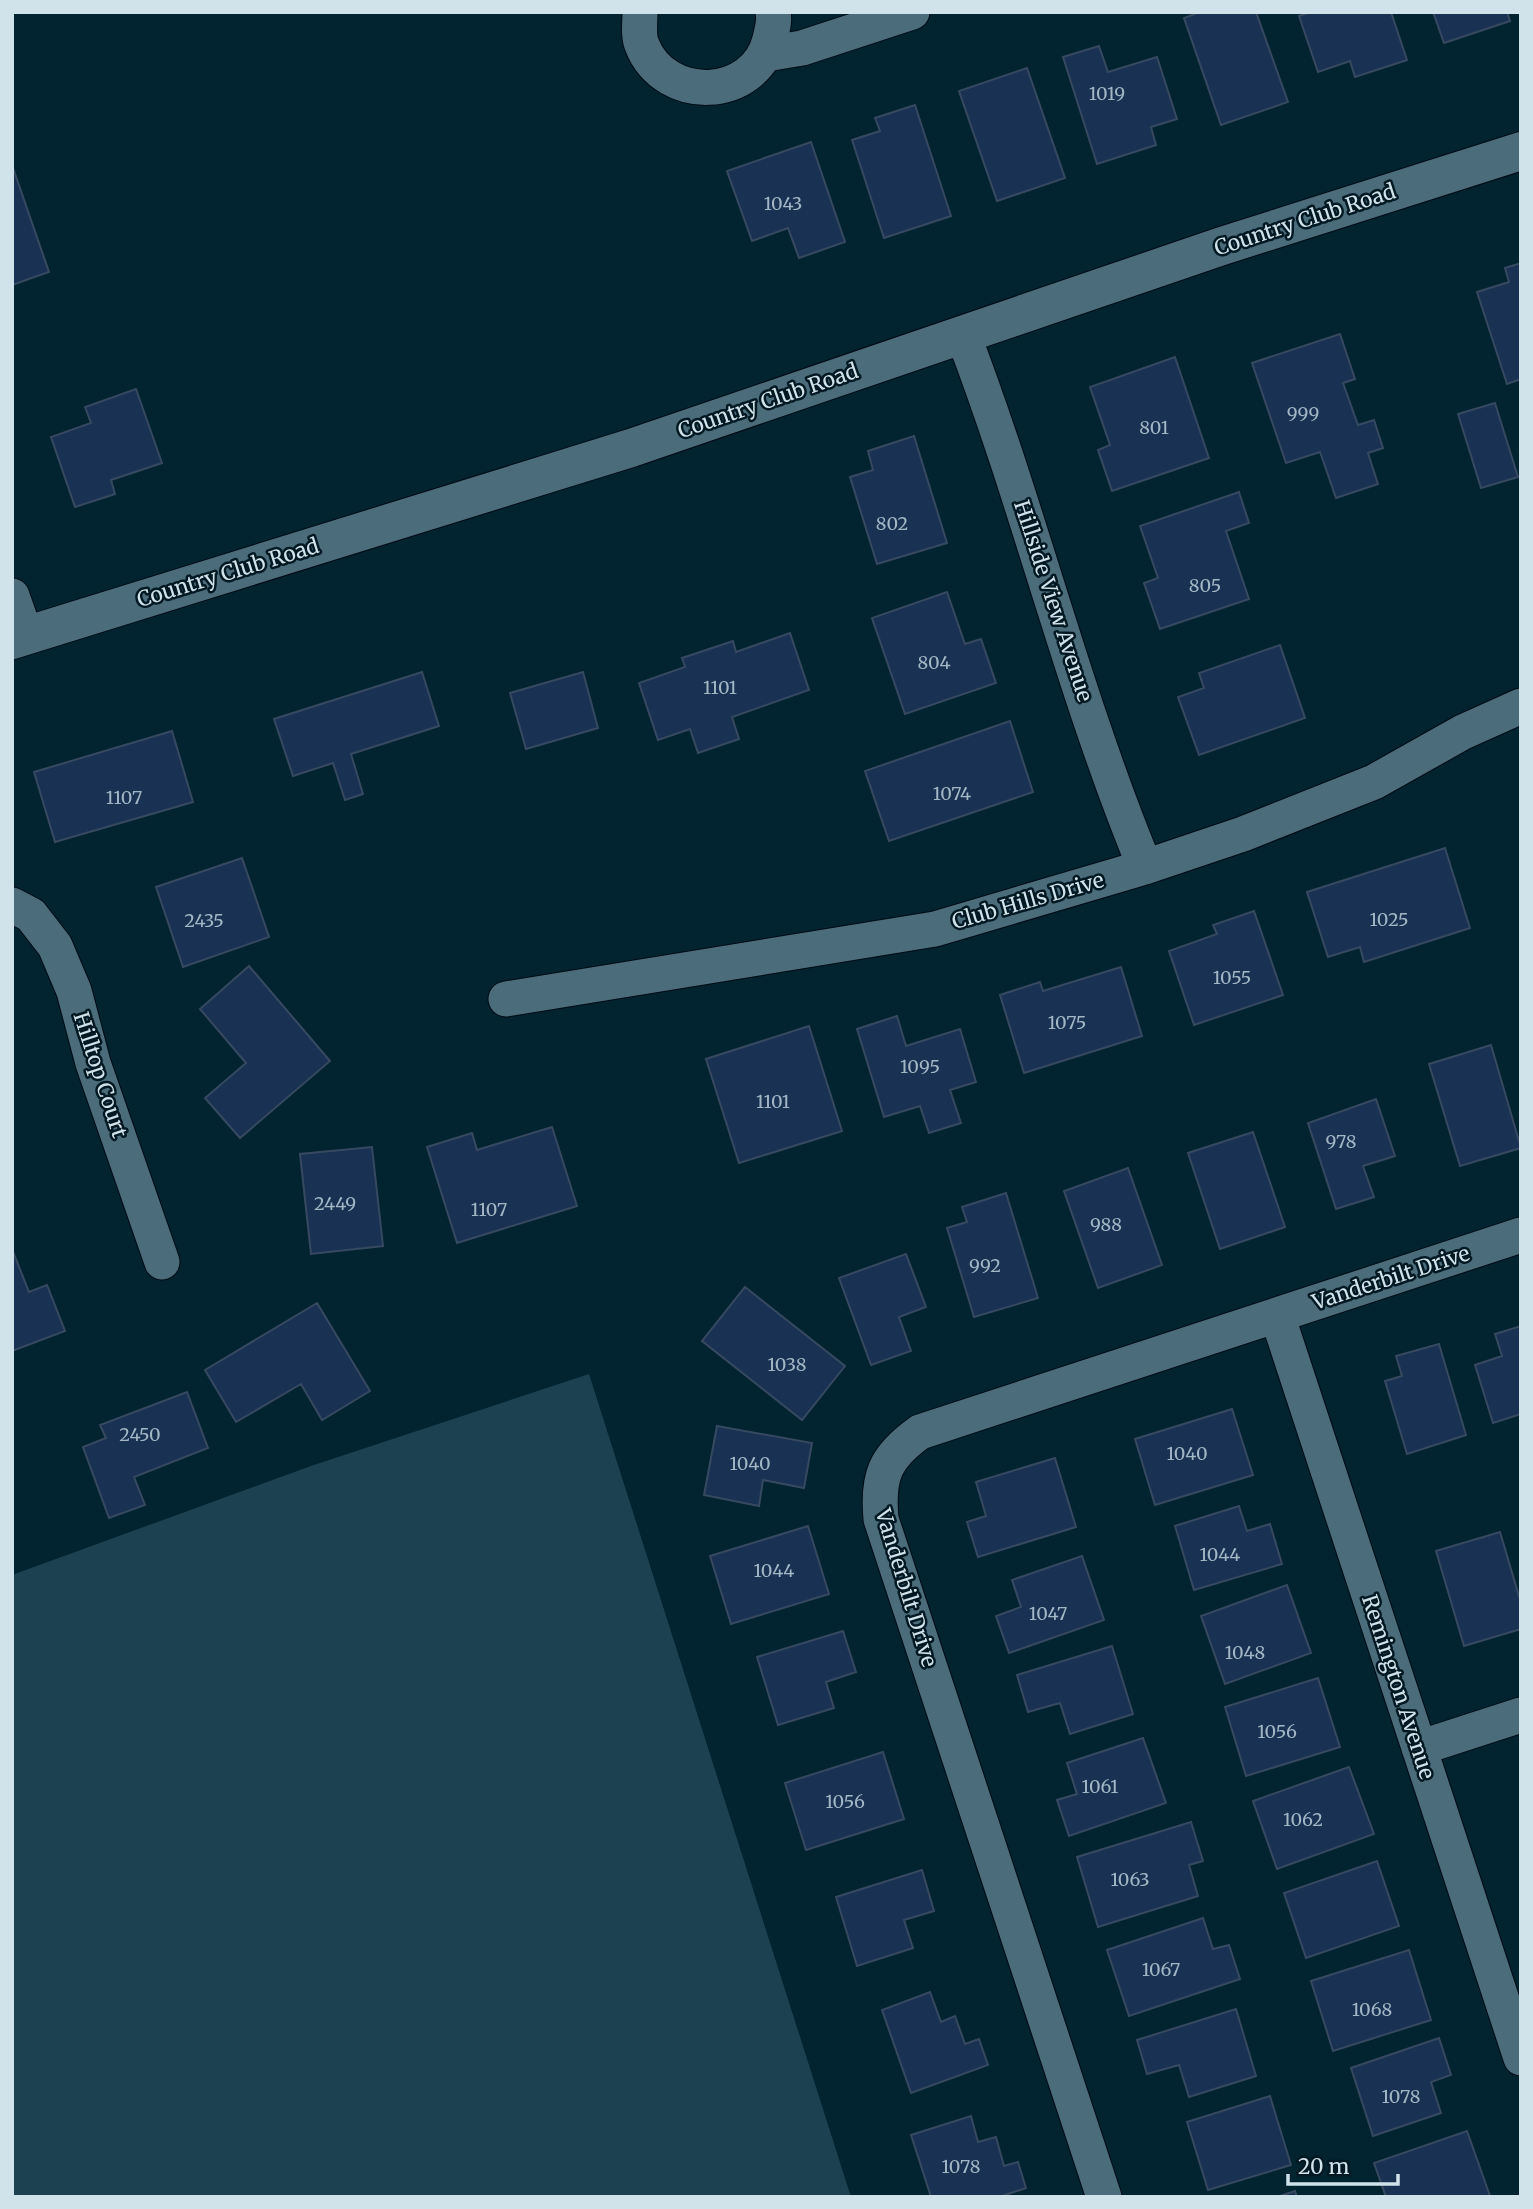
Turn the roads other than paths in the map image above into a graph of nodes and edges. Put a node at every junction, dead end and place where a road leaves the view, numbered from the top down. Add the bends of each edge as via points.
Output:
1 (640, 12) edge
2 (773, 12) edge
3 (912, 12) edge
4 (766, 54) junction
5 (1521, 151) edge
6 (962, 335) junction
7 (12, 596) edge
8 (19, 638) edge
9 (1521, 706) edge
10 (1145, 867) junction
11 (12, 905) edge
12 (506, 999) dead end
13 (1521, 1236) edge
14 (162, 1262) dead end
15 (1276, 1315) junction
16 (1521, 1715) edge
17 (1419, 1748) junction
18 (1521, 2059) edge
19 (1104, 2197) edge

1 - 4 street via 642,45 665,76 701,90 739,82
2 - 4 street
3 - 4 street via 802,48
5 - 6 street, Country Club Road
6 - 8 street, Country Club Road via 631,448
6 - 10 street, Hillside View Avenue via 1000,432 1112,788
7 - 8 street
9 - 10 street, Club Hills Drive via 1463,732 1374,782
10 - 12 street, Club Hills Drive via 935,929
11 - 14 street, Hilltop Court via 31,915 55,946 74,991 90,1056
13 - 15 street, Vanderbilt Drive
15 - 17 street, Remington Avenue
15 - 19 street, Vanderbilt Drive via 920,1432 900,1447 885,1467 878,1493 881,1519
16 - 17 street
17 - 18 street, Remington Avenue

